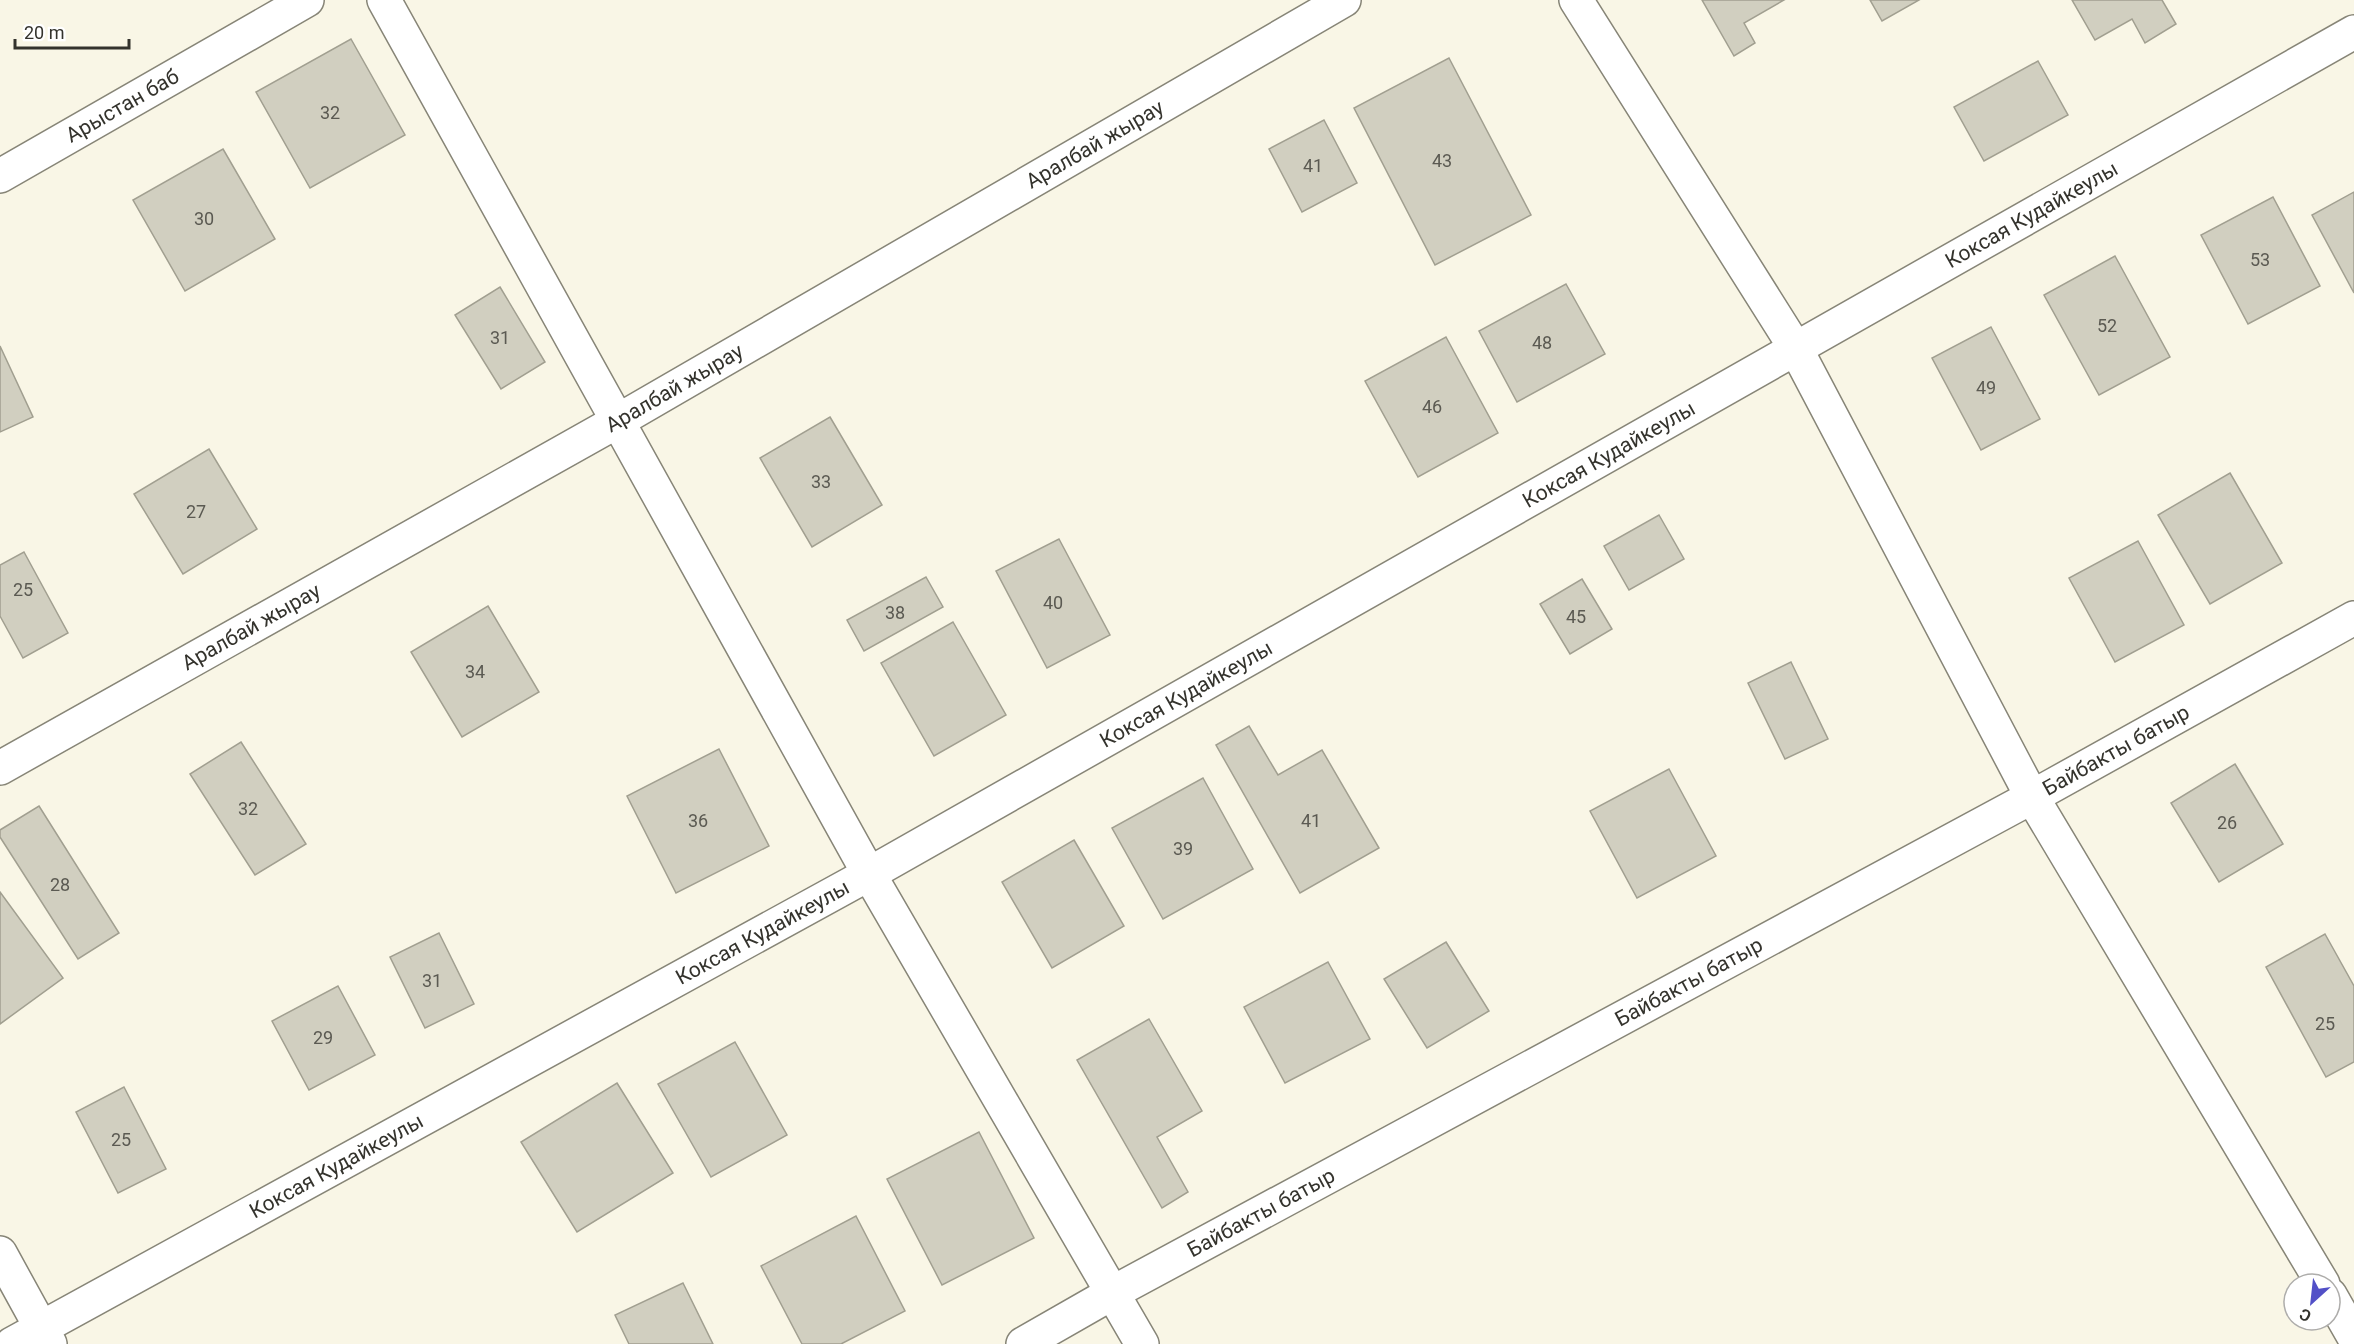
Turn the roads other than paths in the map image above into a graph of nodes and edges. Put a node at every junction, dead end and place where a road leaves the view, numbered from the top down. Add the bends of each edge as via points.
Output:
1 (307, 0) edge
2 (384, 0) edge
3 (1344, 0) edge
4 (1576, 0) edge
5 (2354, 32) edge
6 (0, 176) edge
7 (1796, 349) junction
8 (616, 422) junction
9 (2354, 618) edge
10 (0, 768) edge
11 (2032, 797) junction
12 (868, 874) junction
13 (0, 1253) edge
14 (2316, 1272) edge
15 (1114, 1292) junction
16 (46, 1336) edge
17 (12, 1344) edge
18 (1023, 1344) edge
19 (1142, 1344) edge

1 - 6 street, Арыстан баб
2 - 8 street
3 - 8 street, Аралбай жырау
4 - 7 street
5 - 7 street, Коксая Кудайкеулы
7 - 11 street
7 - 12 street, Коксая Кудайкеулы
8 - 10 street, Аралбай жырау
8 - 12 street
9 - 11 street, Байбакты батыр
11 - 14 street
11 - 15 street, Байбакты батыр
12 - 15 street
12 - 16 street, Коксая Кудайкеулы
13 - 16 street
15 - 18 street, Байбакты батыр
15 - 19 street
16 - 17 street, Коксая Кудайкеулы

